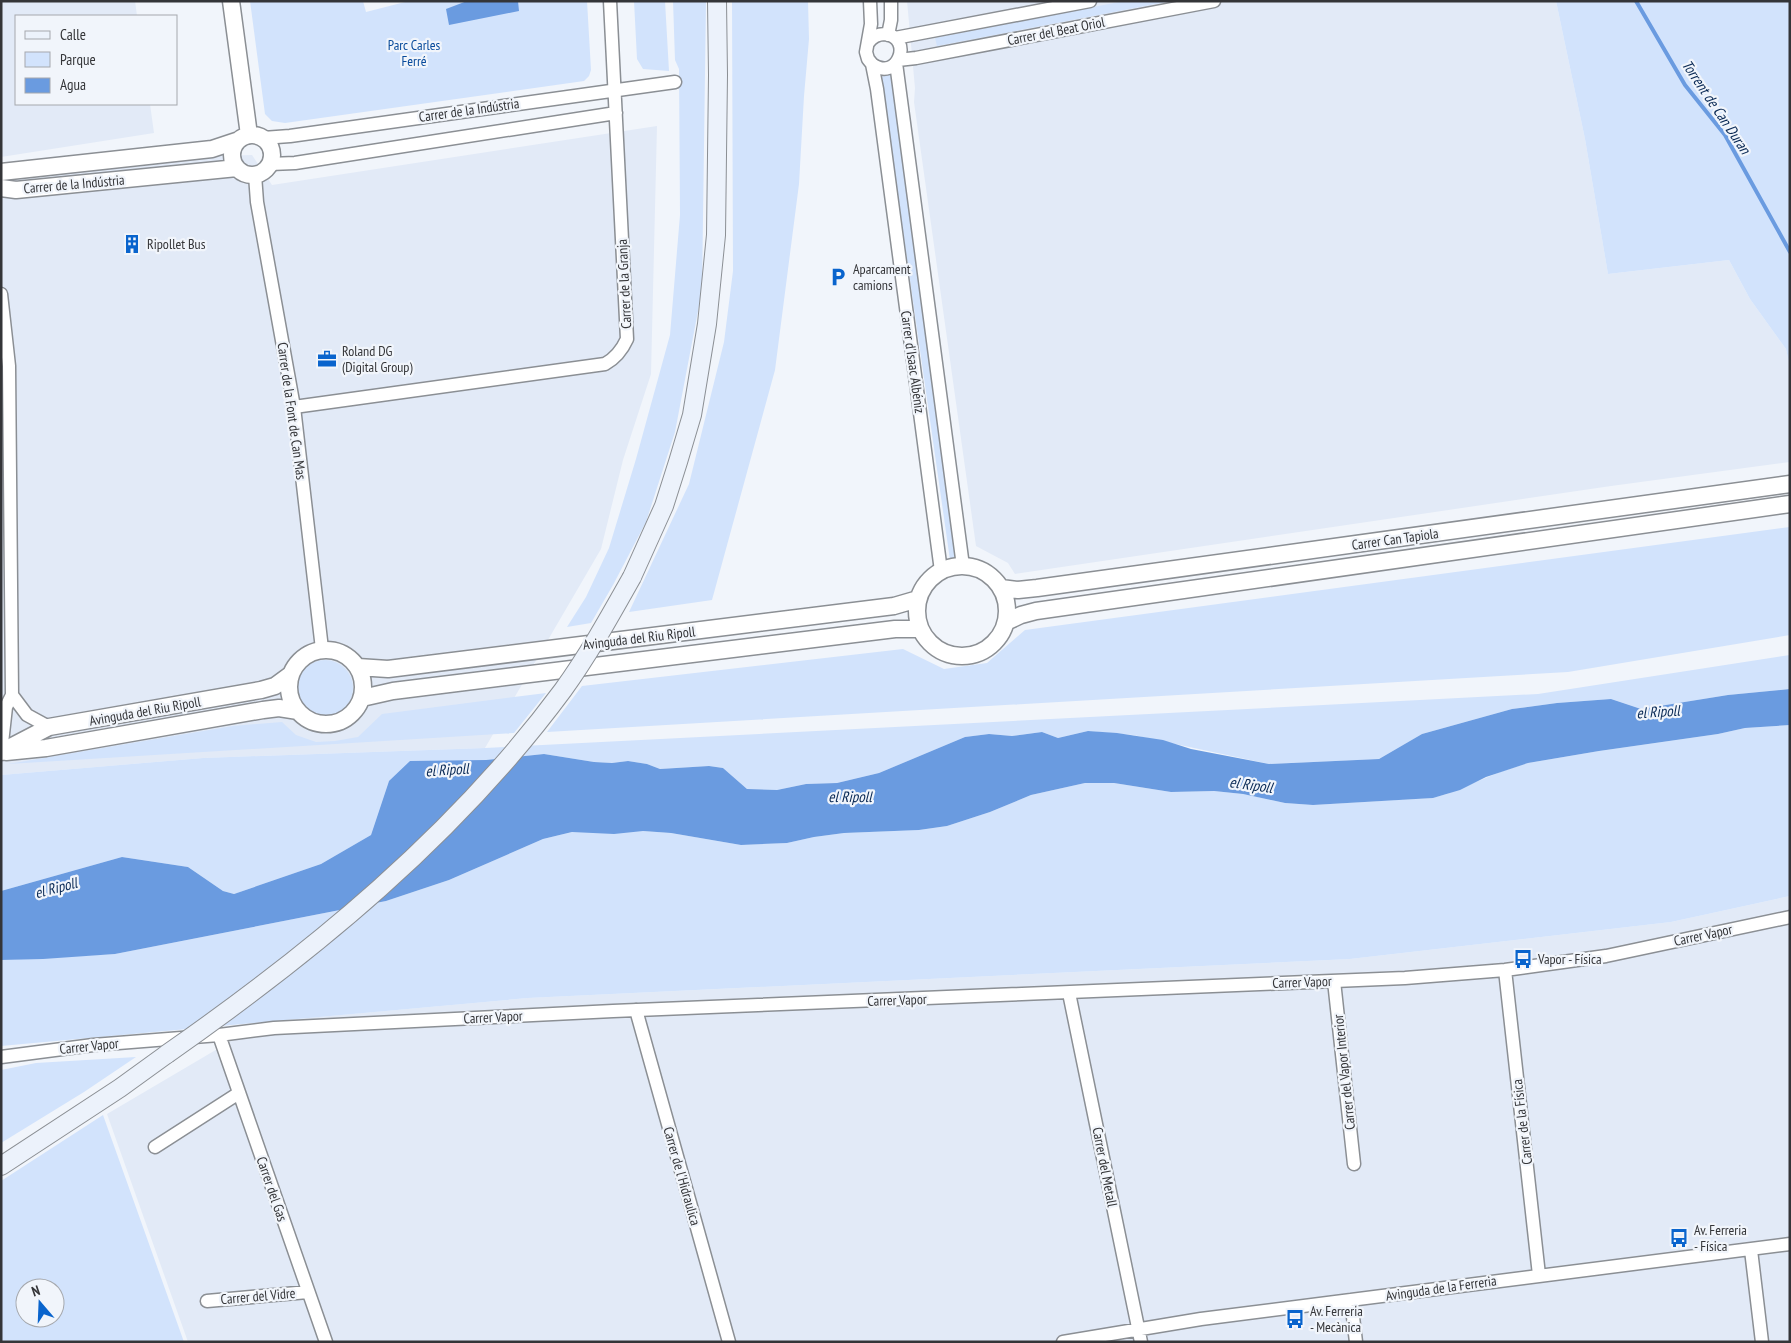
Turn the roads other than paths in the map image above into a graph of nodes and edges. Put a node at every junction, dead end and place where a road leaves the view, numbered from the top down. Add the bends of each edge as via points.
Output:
1 (231, 1) edge
2 (610, 1) edge
3 (717, 1) edge
4 (870, 1) edge
5 (890, 1) edge
6 (1090, 1) edge
7 (1214, 1) edge
8 (891, 36) junction
9 (868, 43) junction
10 (897, 62) junction
11 (872, 64) junction
12 (675, 82) dead end
13 (614, 89) junction
14 (616, 114) junction
15 (250, 138) junction
16 (270, 164) junction
17 (237, 168) junction
18 (1, 172) edge
19 (255, 175) junction
20 (1, 188) edge
21 (1, 294) edge
22 (294, 408) junction
23 (1790, 484) edge
24 (1790, 504) edge
25 (963, 566) junction
26 (941, 571) junction
27 (1001, 588) junction
28 (918, 599) junction
29 (1006, 622) junction
30 (920, 629) junction
31 (322, 650) junction
32 (358, 667) junction
33 (290, 675) junction
34 (12, 695) junction
35 (362, 698) junction
36 (298, 711) junction
37 (49, 727) junction
38 (1, 752) edge
39 (1790, 917) edge
40 (1505, 970) junction
41 (1334, 981) junction
42 (1069, 993) junction
43 (636, 1010) junction
44 (219, 1035) junction
45 (1, 1057) edge
46 (239, 1093) junction
47 (155, 1147) dead end
48 (1354, 1164) dead end
49 (1, 1166) edge
50 (1790, 1244) edge
51 (1751, 1250) junction
52 (1539, 1275) junction
53 (308, 1292) junction
54 (1351, 1300) junction
55 (207, 1301) dead end
56 (1138, 1328) junction
57 (326, 1342) edge
58 (728, 1342) edge
59 (1063, 1342) edge
60 (1141, 1342) edge
61 (1356, 1342) edge
62 (1762, 1342) edge

1 - 15 street
2 - 13 street, Carrer de la Granja
3 - 49 main road, bridge via 716,235 708,324 692,415 664,506 632,577 602,631 563,689 519,745 448,821 356,909 167,1054
4 - 9 street, Carrer d'Isaac Albéniz
5 - 8 street, Carrer d'Isaac Albéniz
6 - 8 street, Carrer del Beat Oriol
7 - 10 street, Carrer del Beat Oriol
8 - 9 street via 879,34
8 - 10 street, Carrer d'Isaac Albéniz via 900,46
9 - 11 street, Carrer d'Isaac Albéniz via 866,56
10 - 11 street via 884,69
10 - 25 street, Carrer d'Isaac Albéniz
11 - 26 street, Carrer d'Isaac Albéniz
12 - 13 street, Carrer de la Indústria
13 - 14 street, Carrer de la Granja
13 - 15 street, Carrer de la Indústria via 290,136
14 - 16 street, Carrer de la Indústria via 295,163
14 - 22 street, Carrer de la Granja via 627,339 612,360 605,364
15 - 16 street via 271,148
15 - 17 street via 233,152
15 - 18 street, Carrer de la Indústria via 212,149
16 - 19 street
17 - 19 street via 245,174
17 - 20 street, Carrer de la Indústria via 16,190
19 - 22 street, Carrer de la Font de Can Mas
21 - 34 street via 9,366
22 - 31 street, Carrer de la Font de Can Mas
23 - 27 street, Carrer Can Tapiola via 1018,590
24 - 29 street, Carrer Can Tapiola via 1036,611
25 - 26 street
25 - 27 street via 985,572
26 - 28 street via 930,578
27 - 29 street via 1006,601
28 - 30 street
28 - 32 street, Avinguda del Riu Ripoll via 894,606 397,668
29 - 30 street via 989,646 967,656 944,652 934,646
30 - 35 street, Avinguda del Riu Ripoll via 901,628 393,691
31 - 32 street via 342,653
31 - 33 street via 302,658
32 - 35 street via 364,687
33 - 36 street via 289,694
33 - 37 street, Avinguda del Riu Ripoll via 275,686 261,690
34 - 37 street via 27,715
34 - 38 street via 6,708
35 - 36 street via 357,708 339,722 317,723
36 - 38 street, Avinguda del Riu Ripoll via 262,710 46,748
37 - 38 street, Avinguda del Riu Ripoll
39 - 40 street, Carrer Vapor via 1606,956
40 - 41 street, Carrer Vapor
40 - 52 street, Carrer de la Física
41 - 42 street, Carrer Vapor
41 - 48 street, Carrer del Vapor Interior
42 - 43 street, Carrer Vapor
42 - 56 street, Carrer del Metall
43 - 44 street, Carrer Vapor via 274,1028
43 - 58 street, Carrer de l'Hidraulica
44 - 45 street, Carrer Vapor via 93,1044
44 - 46 street, Carrer del Gas
46 - 47 street
46 - 53 street, Carrer del Gas
50 - 51 street, Avinguda de la Ferreria
51 - 52 street, Avinguda de la Ferreria
51 - 62 street
52 - 54 street, Avinguda de la Ferreria
53 - 55 street, Carrer del Vidre
53 - 57 street, Carrer del Gas
54 - 56 street, Avinguda de la Ferreria
54 - 61 street
56 - 59 street, Avinguda de la Ferreria
56 - 60 street, Carrer del Metall

